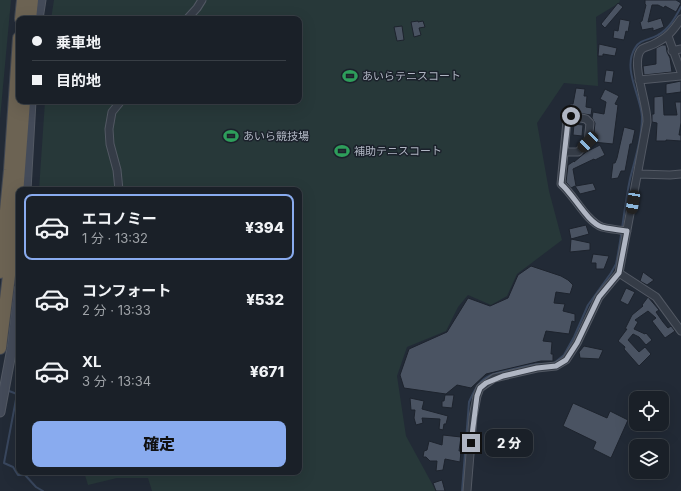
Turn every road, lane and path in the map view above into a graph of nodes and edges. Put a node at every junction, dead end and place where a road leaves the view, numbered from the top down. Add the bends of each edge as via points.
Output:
1 (23, 0) edge
2 (32, 0) edge
3 (41, 0) edge
4 (202, 0) edge
5 (21, 16) edge
6 (30, 16) edge
7 (38, 16) edge
8 (190, 16) edge
9 (681, 19) edge
10 (668, 36) junction
11 (681, 49) edge
12 (672, 51) junction
13 (681, 72) edge
14 (681, 76) edge
15 (16, 78) edge
16 (639, 80) junction
17 (24, 104) edge
18 (32, 104) edge
19 (119, 104) edge
20 (564, 152) junction
21 (638, 174) junction
22 (681, 174) edge
23 (18, 187) edge
24 (26, 187) edge
25 (119, 187) edge
26 (16, 208) edge
27 (627, 231) junction
28 (0, 272) edge
29 (619, 273) junction
30 (16, 315) edge
31 (681, 332) edge
32 (0, 348) edge
33 (0, 412) edge
34 (467, 491) edge

1 - 5 highway
2 - 6 highway
3 - 7 street
4 - 8 street
9 - 10 street
10 - 12 street
10 - 16 street via 642,49 638,54
11 - 12 street
12 - 13 street
14 - 16 street
15 - 28 highway
16 - 21 street via 648,112
17 - 23 highway
18 - 24 street
19 - 25 street via 112,112 109,129
20 - 20 street via 571,116 586,119 590,123 588,142 578,152
20 - 27 street via 561,184 570,191 592,222 602,227
21 - 22 street
21 - 27 street
26 - 32 highway
27 - 29 street
29 - 31 street via 656,297
29 - 34 street via 599,297 566,360 556,366 494,378 480,388 473,417
30 - 33 street

